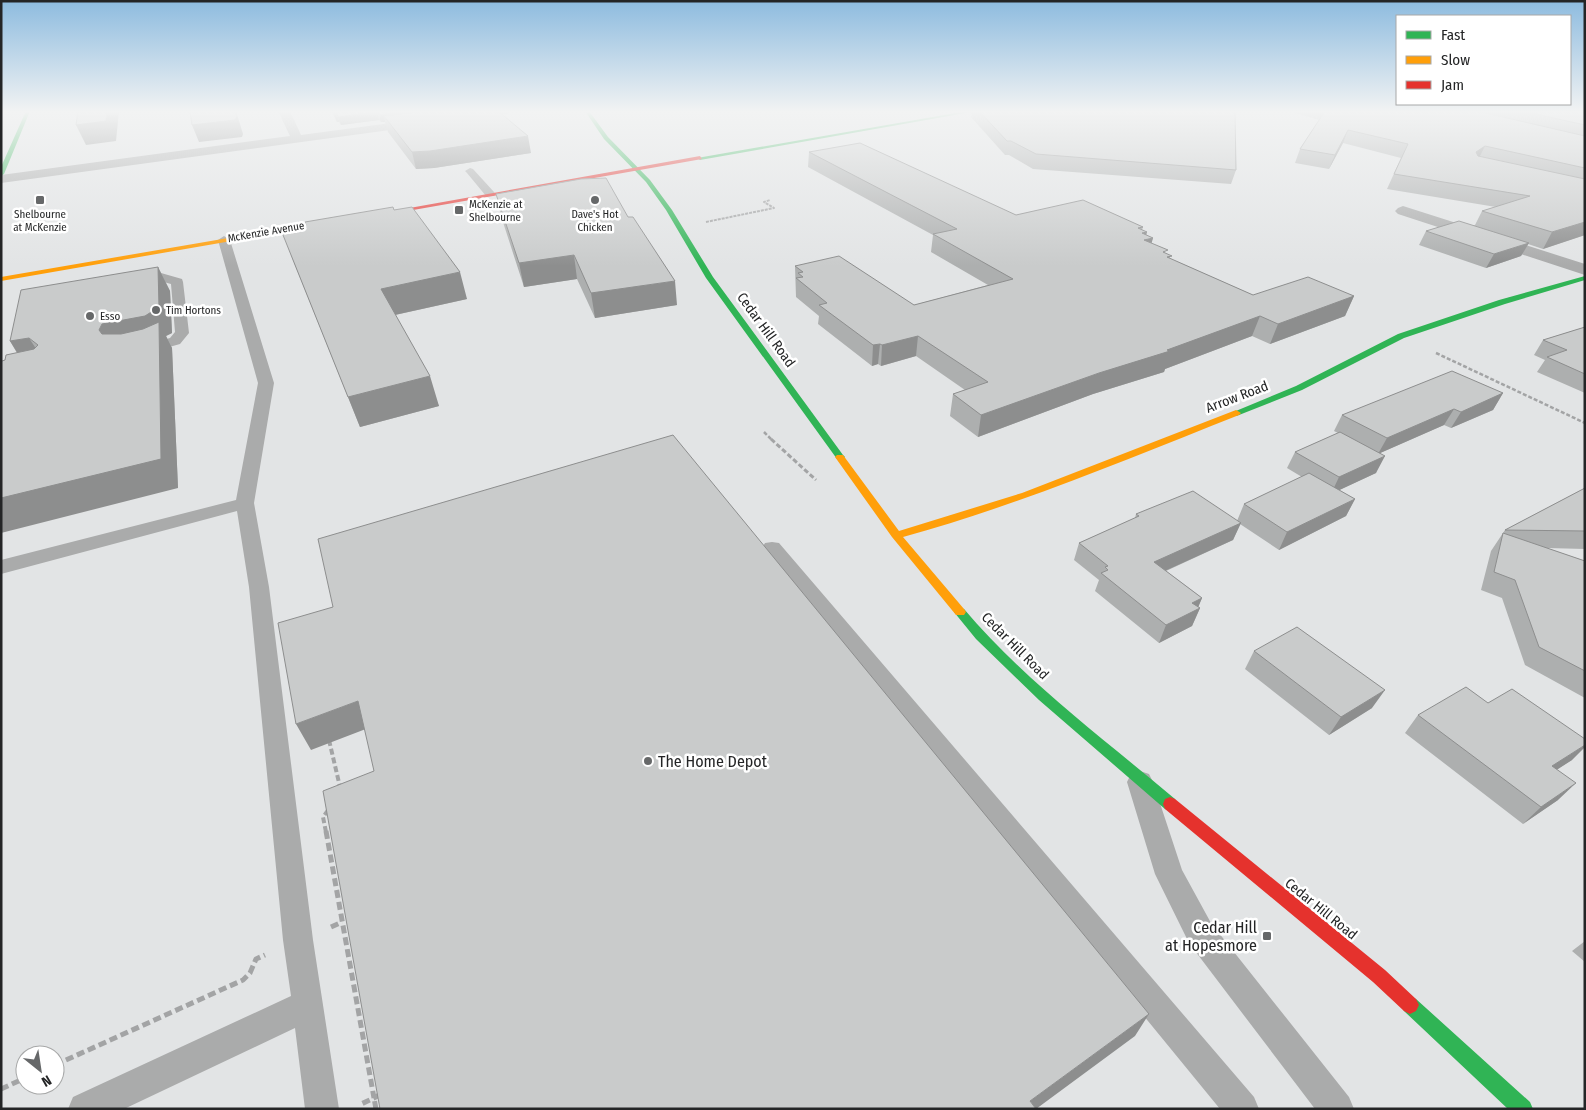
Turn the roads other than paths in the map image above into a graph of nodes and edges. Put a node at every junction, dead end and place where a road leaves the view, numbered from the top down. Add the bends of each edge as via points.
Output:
1 (121, 163) edge
2 (630, 163) edge
3 (671, 163) edge
4 (635, 169) junction
5 (470, 171) edge
6 (1, 179) edge
7 (490, 194) junction
8 (1403, 210) dead end
9 (224, 240) junction
10 (1585, 270) edge
11 (1585, 278) edge
12 (1, 279) edge
13 (121, 282) edge
14 (130, 353) edge
15 (245, 502) junction
16 (896, 535) junction
17 (772, 548) dead end
18 (1, 567) edge
19 (1138, 778) junction
20 (308, 1005) junction
21 (85, 1109) edge
22 (322, 1109) edge
23 (1242, 1109) edge
24 (1337, 1109) edge
25 (1523, 1109) edge

1 - 6 street
2 - 4 street, Cedar Hill Road
3 - 4 street, McKenzie Avenue
4 - 7 street, McKenzie Avenue
4 - 16 street, Cedar Hill Road via 669,210 710,278
5 - 7 lane
7 - 9 street, McKenzie Avenue
8 - 10 street
9 - 12 street, McKenzie Avenue
9 - 15 lane via 266,383
11 - 16 street, Arrow Road via 1401,336 1300,388 1075,477 952,521
13 - 14 lane via 161,277 177,282 180,337 166,345
15 - 18 lane
15 - 20 lane via 259,587
16 - 19 street, Cedar Hill Road via 980,636
17 - 23 lane
19 - 24 lane via 1169,874 1200,933
19 - 25 street, Cedar Hill Road via 1379,976
20 - 21 lane
20 - 22 lane

